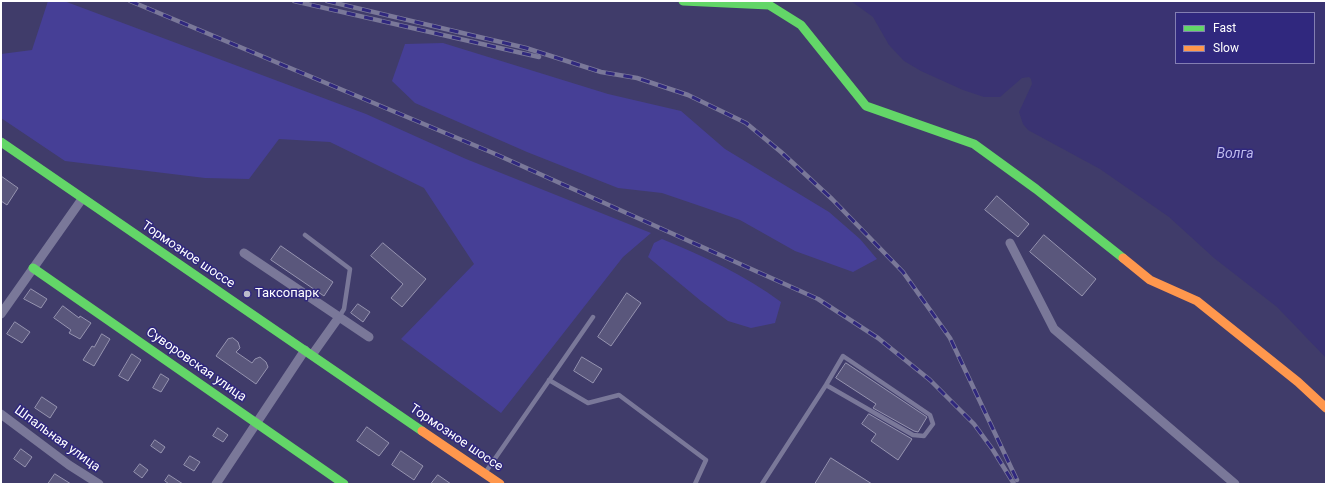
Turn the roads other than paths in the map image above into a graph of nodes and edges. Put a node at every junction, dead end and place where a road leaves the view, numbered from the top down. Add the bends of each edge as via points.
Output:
1 (683, 1) edge
2 (1, 142) edge
3 (82, 199) junction
4 (305, 235) dead end
5 (1010, 243) dead end
6 (244, 253) dead end
7 (33, 268) junction
8 (1, 314) edge
9 (339, 316) junction
10 (593, 317) dead end
11 (369, 337) dead end
12 (309, 353) junction
13 (549, 380) junction
14 (826, 385) junction
15 (1326, 408) edge
16 (1, 414) edge
17 (257, 422) junction
18 (484, 474) junction
19 (99, 484) edge
20 (216, 484) edge
21 (344, 484) edge
22 (500, 484) edge
23 (695, 484) edge
24 (762, 484) edge
25 (1235, 484) edge

1 - 15 street via 769,5 800,25 866,106 974,144 1036,189 1150,280 1197,301 1298,382
2 - 3 street, Тормозное шоссе
3 - 7 street
3 - 12 street, Тормозное шоссе
4 - 9 lane via 350,269 344,309
5 - 25 street via 1054,329
6 - 9 street
7 - 8 street
7 - 17 street, Суворовская улица
9 - 11 street
9 - 12 street
10 - 13 lane
12 - 17 street
12 - 18 street, Тормозное шоссе
13 - 18 lane
13 - 23 lane via 588,404 619,395 706,460
14 - 14 lane via 913,435 924,436 933,424 930,415 843,356
14 - 24 lane
16 - 19 street, Шпальная улица
17 - 20 street
17 - 21 street, Суворовская улица
18 - 22 street, Тормозное шоссе

